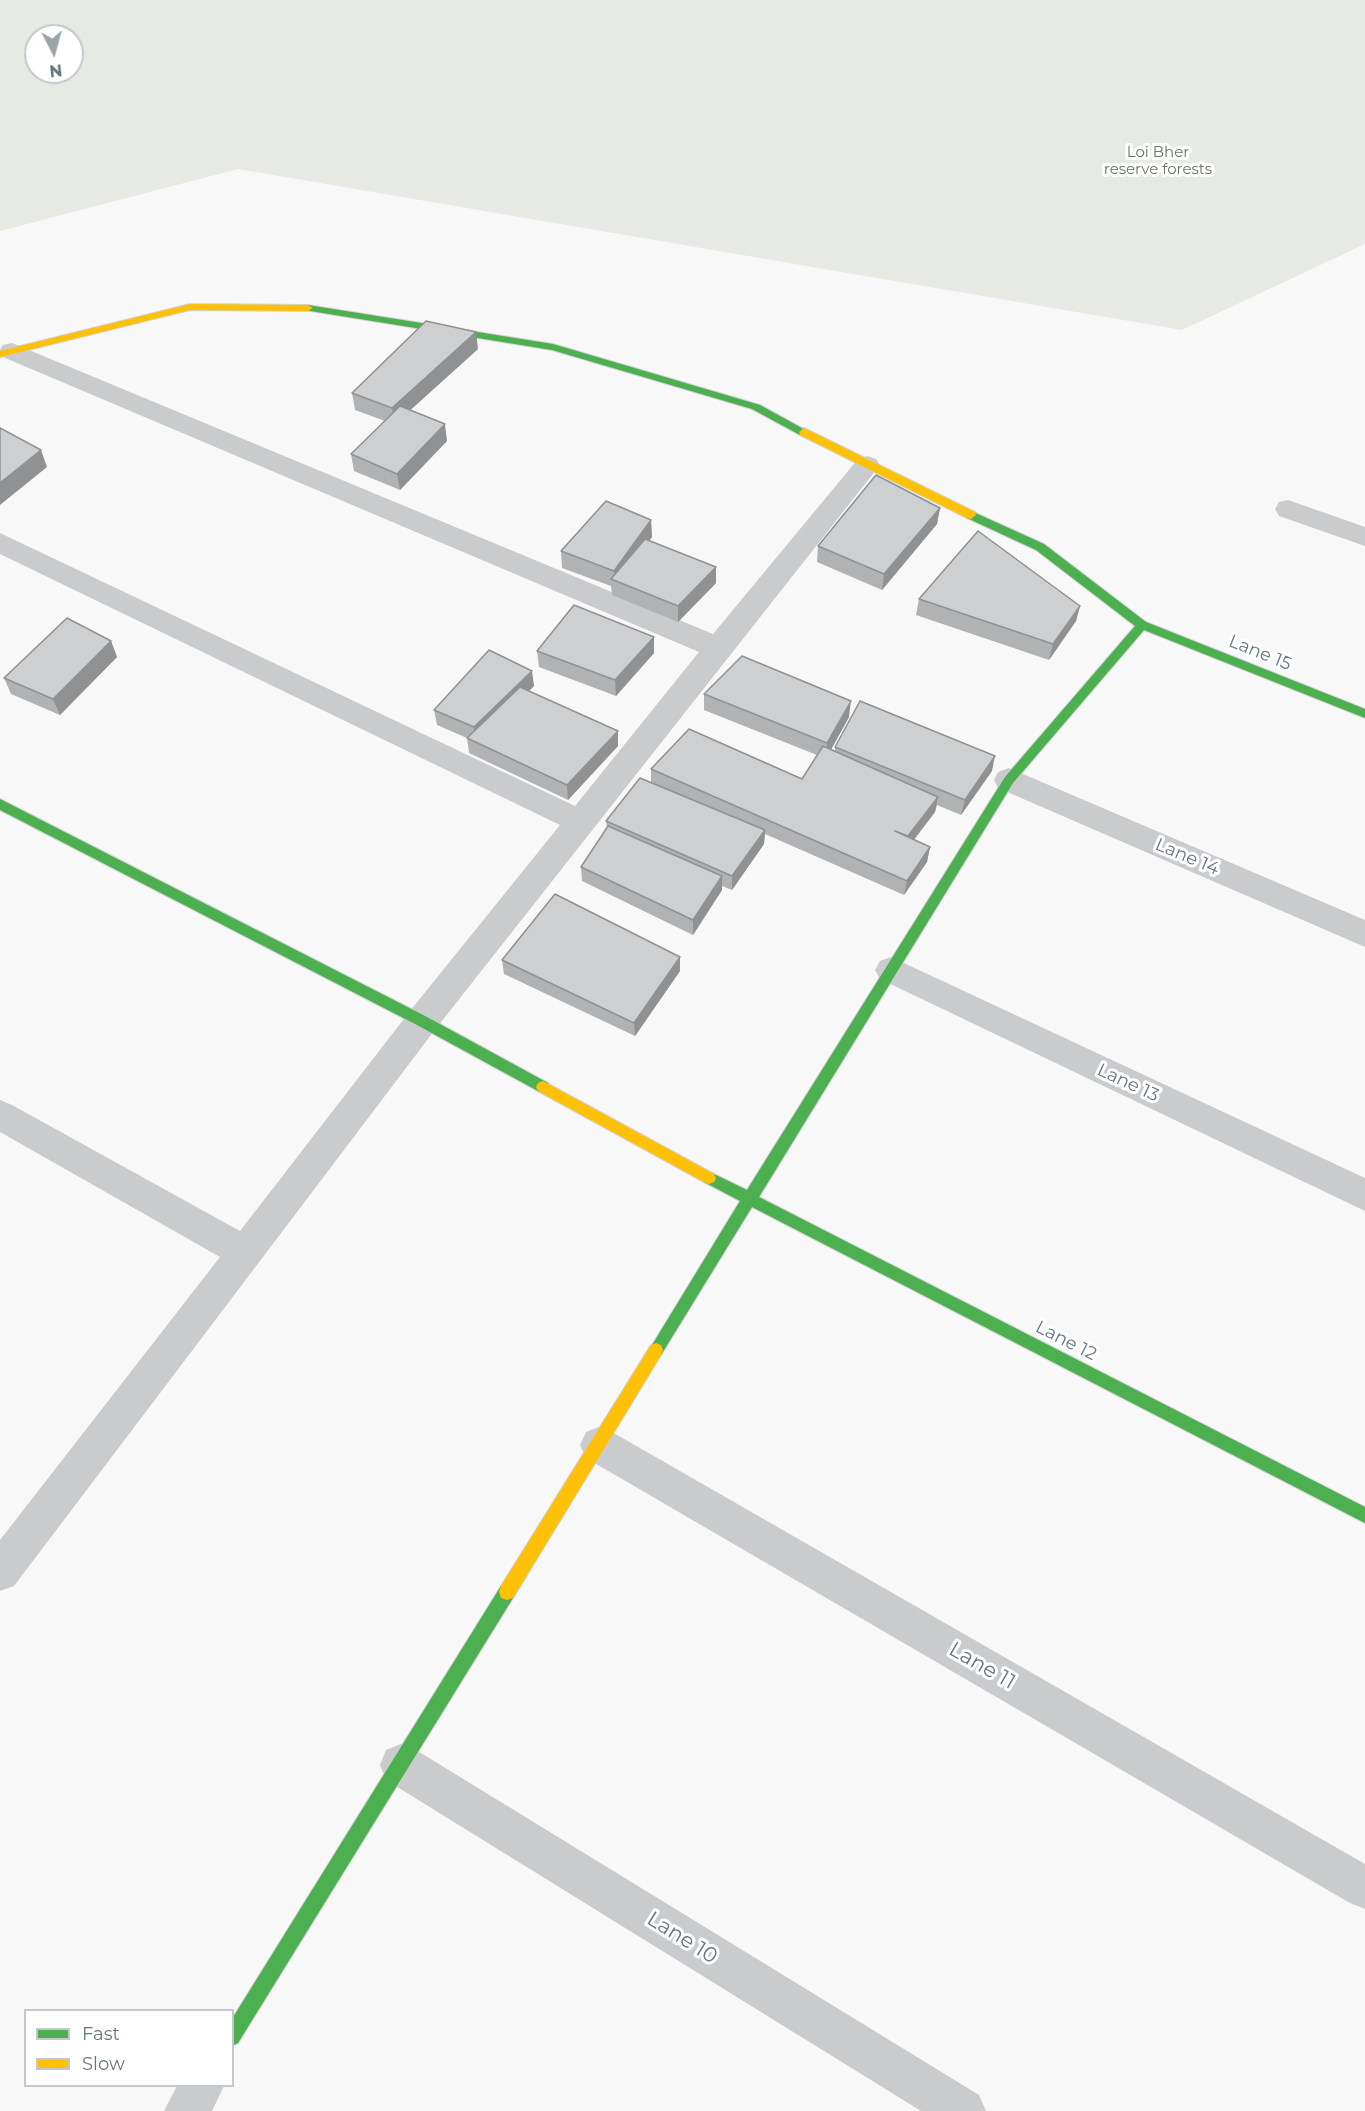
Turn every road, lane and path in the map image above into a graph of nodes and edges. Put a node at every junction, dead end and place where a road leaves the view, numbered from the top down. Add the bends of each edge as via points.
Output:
1 (6, 353) edge
2 (867, 465) junction
3 (1288, 509) dead end
4 (1365, 537) edge
5 (0, 543) edge
6 (1142, 625) junction
7 (718, 648) junction
8 (1365, 714) edge
9 (1009, 780) junction
10 (0, 804) edge
11 (581, 822) junction
12 (1365, 934) edge
13 (891, 970) junction
14 (422, 1021) junction
15 (0, 1115) edge
16 (1365, 1195) edge
17 (750, 1200) junction
18 (244, 1252) junction
19 (599, 1445) junction
20 (1365, 1515) edge
21 (5, 1555) edge
22 (401, 1765) junction
23 (1365, 1888) edge
24 (234, 2034) edge
25 (201, 2087) edge
26 (187, 2111) edge
27 (963, 2111) edge

1 - 2 street, Lane 15 via 190,308 299,307 553,347 756,407
1 - 7 street
2 - 6 street, Lane 15 via 1040,547
2 - 7 street
3 - 4 street
5 - 11 street
6 - 8 street, Lane 15
6 - 9 street
7 - 11 street
9 - 12 street, Lane 14
9 - 13 street
10 - 14 street, Lane 12
11 - 14 street
13 - 16 street, Lane 13
13 - 17 street
14 - 17 street, Lane 12
14 - 18 street
15 - 18 street
17 - 19 street
17 - 20 street, Lane 12
18 - 21 street
19 - 22 street
19 - 23 street, Lane 11
22 - 24 street
22 - 27 street, Lane 10
25 - 26 street

